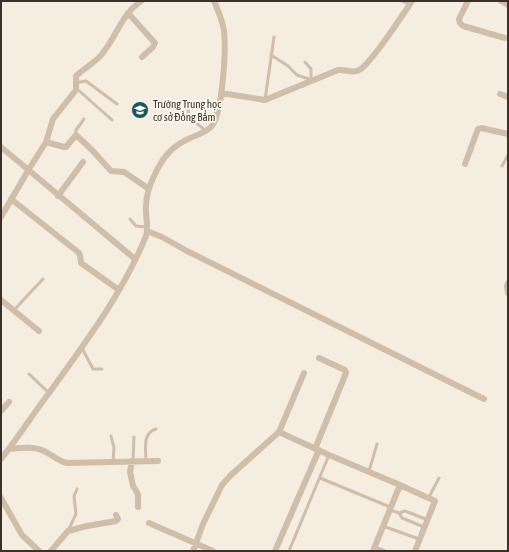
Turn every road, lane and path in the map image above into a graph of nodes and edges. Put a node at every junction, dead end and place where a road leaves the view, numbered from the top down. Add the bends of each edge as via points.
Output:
1 (141, 1) edge
2 (214, 1) edge
3 (402, 1) edge
4 (468, 1) edge
5 (501, 1) edge
6 (411, 3) edge
7 (508, 5) edge
8 (128, 13) junction
9 (274, 37) dead end
10 (505, 38) dead end
11 (271, 55) junction
12 (142, 57) dead end
13 (305, 62) dead end
14 (312, 80) junction
15 (76, 85) junction
16 (221, 93) junction
17 (500, 94) dead end
18 (508, 97) edge
19 (265, 100) junction
20 (192, 103) dead end
21 (117, 104) dead end
22 (84, 119) dead end
23 (112, 120) dead end
24 (206, 131) junction
25 (508, 134) edge
26 (76, 136) junction
27 (46, 142) junction
28 (1, 147) edge
29 (508, 154) edge
30 (83, 162) dead end
31 (466, 164) dead end
32 (502, 166) dead end
33 (29, 169) junction
34 (149, 189) junction
35 (58, 196) junction
36 (11, 199) junction
37 (1, 217) edge
38 (130, 219) dead end
39 (147, 229) junction
40 (135, 259) junction
41 (43, 279) dead end
42 (508, 283) edge
43 (119, 290) junction
44 (508, 293) edge
45 (1, 300) edge
46 (14, 310) junction
47 (39, 331) dead end
48 (81, 347) junction
49 (319, 358) dead end
50 (102, 369) dead end
51 (304, 373) dead end
52 (29, 374) dead end
53 (49, 392) junction
54 (484, 400) dead end
55 (9, 402) dead end
56 (1, 411) edge
57 (156, 429) dead end
58 (279, 432) junction
59 (111, 436) dead end
60 (134, 437) dead end
61 (378, 444) dead end
62 (10, 449) junction
63 (317, 449) junction
64 (329, 455) junction
65 (1, 459) edge
66 (146, 461) junction
67 (158, 461) dead end
68 (113, 462) junction
69 (132, 462) junction
70 (369, 471) junction
71 (320, 478) junction
72 (439, 478) dead end
73 (400, 485) junction
74 (78, 489) dead end
75 (430, 497) junction
76 (1, 498) edge
77 (138, 507) dead end
78 (391, 508) junction
79 (399, 513) junction
80 (116, 515) dead end
81 (428, 520) junction
82 (149, 523) dead end
83 (383, 526) junction
84 (425, 528) junction
85 (68, 531) junction
86 (420, 539) junction
87 (196, 544) junction
88 (374, 549) edge
89 (39, 551) edge
90 (51, 551) edge
91 (193, 551) edge
92 (213, 551) edge
93 (275, 551) edge
94 (289, 551) edge
95 (385, 551) edge
96 (415, 551) edge

1 - 8 street
2 - 16 street via 224,29
3 - 6 lane
4 - 10 street via 460,23
5 - 7 street
6 - 14 street via 371,59 359,71 338,70
8 - 12 street via 155,43
8 - 15 street via 101,55 76,76
9 - 11 lane
11 - 14 lane via 297,75
11 - 19 lane
13 - 14 lane via 311,69
14 - 19 street
15 - 21 lane via 86,81
15 - 23 lane
15 - 27 street via 75,93 53,119
16 - 19 street
16 - 24 street via 215,122
17 - 18 street
20 - 24 lane via 188,117
22 - 26 lane via 76,130
24 - 34 street via 170,150
25 - 31 street via 478,129
26 - 27 street via 64,147
26 - 34 street via 111,171 124,172
27 - 33 street
28 - 33 street
29 - 32 lane
30 - 35 street
33 - 35 street
33 - 36 street
34 - 39 street via 146,205
35 - 40 street
36 - 37 street
36 - 43 street via 78,252 81,263
38 - 39 lane via 136,226
39 - 40 street
39 - 54 street
40 - 43 street
41 - 46 lane
42 - 44 street
43 - 48 street
45 - 46 street
46 - 47 street
48 - 50 lane via 93,369
48 - 53 street
49 - 63 street via 345,370 346,373
51 - 58 street
52 - 53 lane
53 - 62 street
55 - 56 street
57 - 66 lane via 146,436
58 - 63 street
58 - 87 street via 222,485
59 - 68 lane via 114,448
60 - 69 lane
61 - 70 lane
62 - 65 street
62 - 68 street via 30,447 67,463
63 - 64 street
63 - 93 street
64 - 70 street
64 - 71 lane
66 - 67 street
66 - 69 street
68 - 69 street
69 - 77 street via 130,472 138,494
70 - 73 street
71 - 78 lane
71 - 94 lane
72 - 75 lane
73 - 75 street
73 - 78 street
74 - 85 lane via 74,496 76,514
75 - 81 street via 435,501
76 - 89 street via 22,535
78 - 79 lane
78 - 83 street
79 - 81 lane via 404,511
79 - 84 lane via 402,518
80 - 85 street via 116,521
81 - 84 street
82 - 87 street
83 - 86 lane
83 - 88 street
84 - 86 street
85 - 90 street
86 - 96 street
87 - 91 street
87 - 92 street
88 - 95 lane

